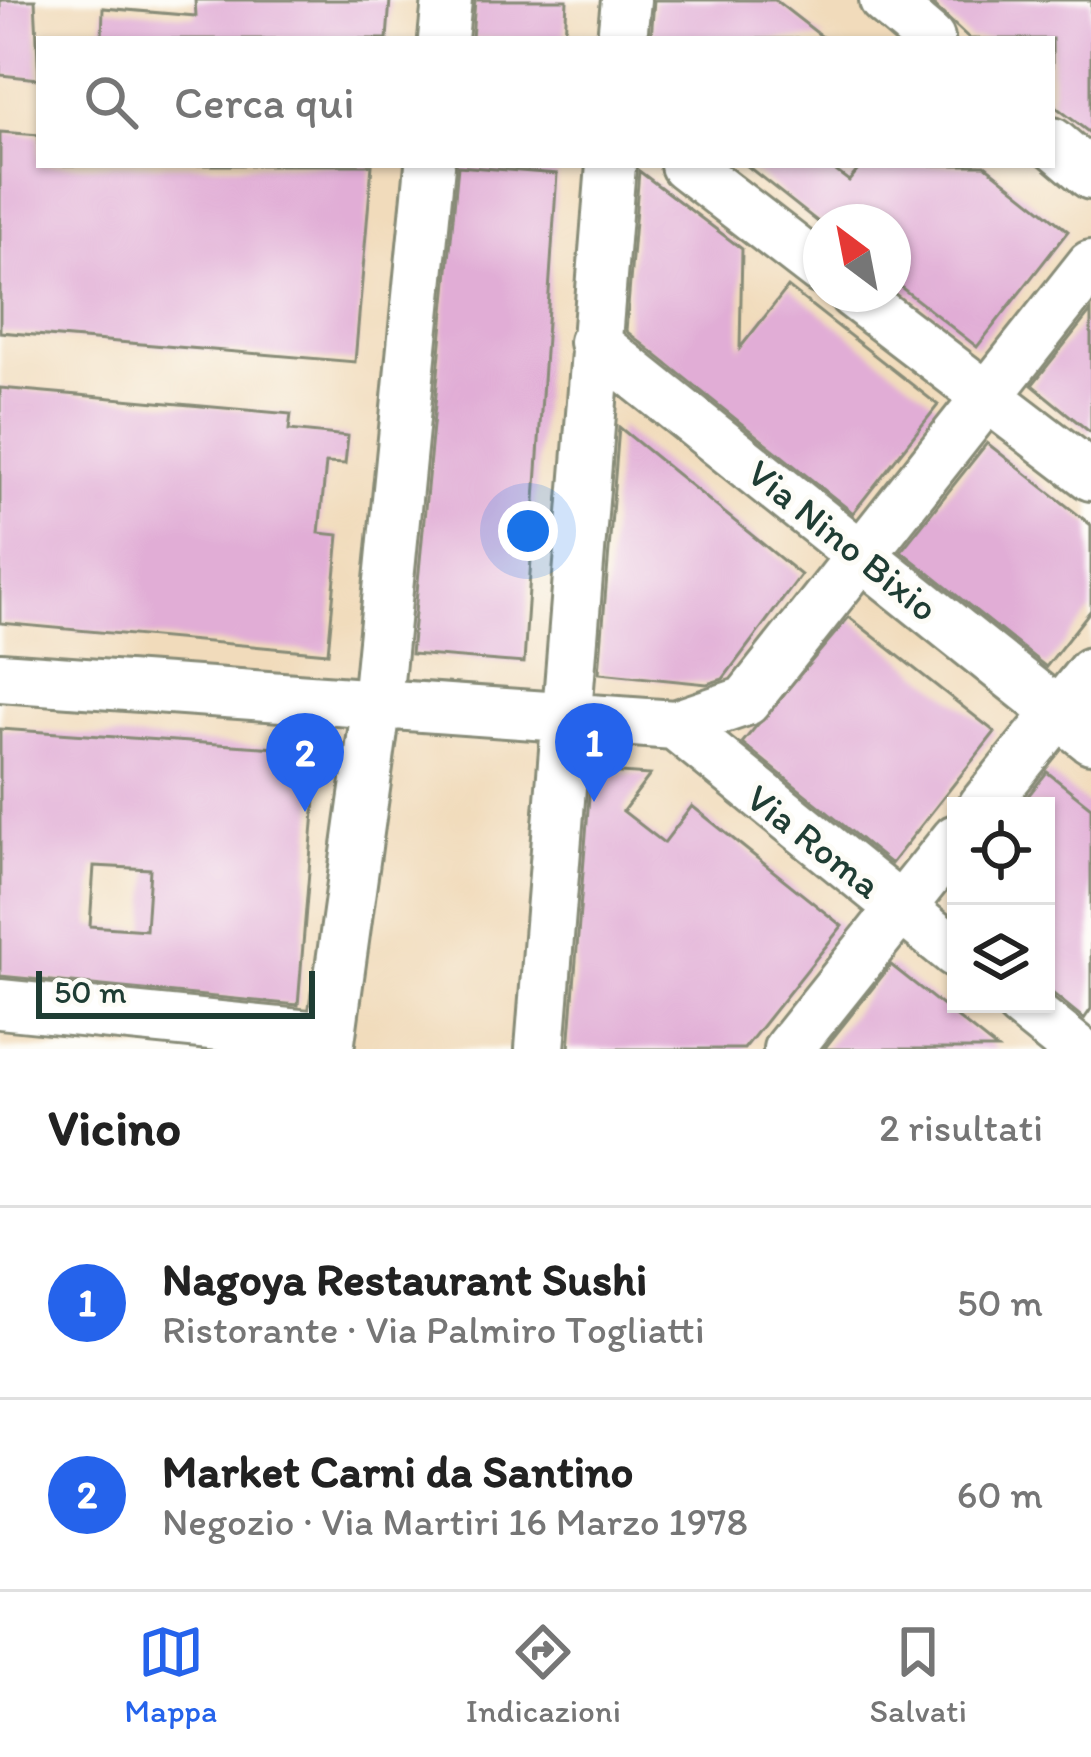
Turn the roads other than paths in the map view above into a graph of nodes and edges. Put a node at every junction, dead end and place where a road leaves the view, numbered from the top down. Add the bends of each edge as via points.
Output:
1 (447, 0) edge
2 (626, 0) edge
3 (884, 0) edge
4 (443, 36) edge
5 (622, 36) edge
6 (926, 36) edge
7 (1055, 145) edge
8 (430, 168) edge
9 (611, 168) edge
10 (689, 168) edge
11 (1091, 175) edge
12 (803, 256) edge
13 (1091, 265) edge
14 (876, 312) edge
15 (595, 342) junction
16 (986, 397) junction
17 (1091, 476) edge
18 (864, 557) junction
19 (1091, 673) edge
20 (0, 677) edge
21 (377, 702) junction
22 (568, 714) junction
23 (675, 725) junction
24 (1075, 726) edge
25 (993, 797) edge
26 (947, 850) edge
27 (900, 908) junction
28 (947, 946) edge
29 (0, 1004) edge
30 (1031, 1013) edge
31 (329, 1043) edge
32 (540, 1049) edge
33 (788, 1049) edge
34 (1076, 1049) edge

1 - 4 street
2 - 5 street
3 - 6 street
7 - 11 street
8 - 21 street
9 - 15 street
10 - 12 street
13 - 16 street
14 - 16 street
15 - 18 street, Via Nino Bixio
15 - 22 street
16 - 17 street
16 - 18 street
18 - 23 street via 746,701
18 - 24 street, Via Nino Bixio
19 - 24 street
20 - 21 street
21 - 22 street
21 - 31 street
22 - 23 street
22 - 32 street
23 - 27 street, Via Roma
24 - 25 street
26 - 27 street
27 - 28 street, Via Roma
27 - 33 street
29 - 31 street
30 - 34 street

